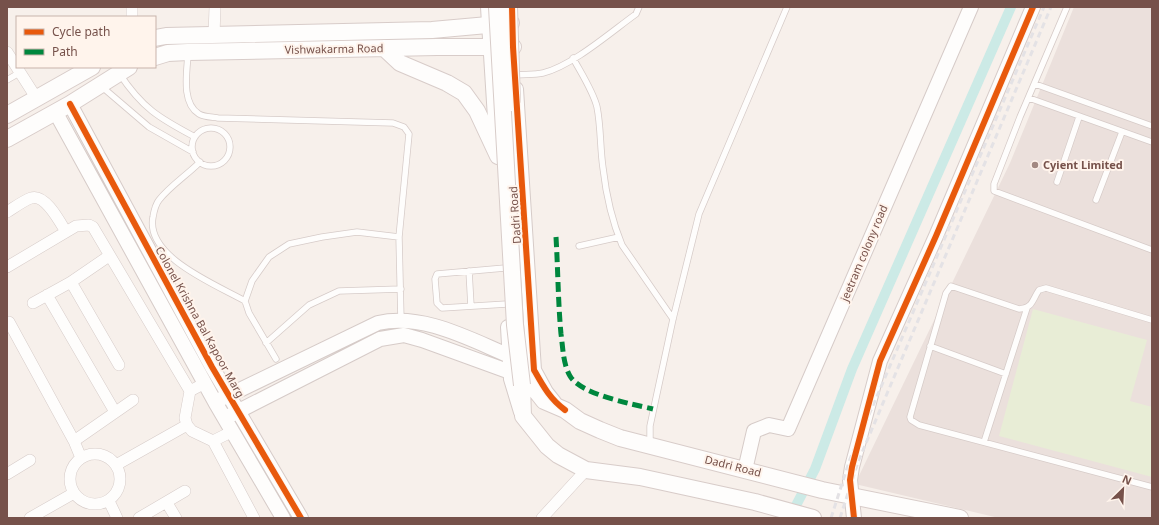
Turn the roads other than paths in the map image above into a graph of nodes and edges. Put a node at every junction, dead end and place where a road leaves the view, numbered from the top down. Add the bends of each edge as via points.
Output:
1 (215, 7) edge
2 (488, 7) edge
3 (497, 7) edge
4 (509, 7) edge
5 (638, 7) edge
6 (787, 7) edge
7 (971, 7) edge
8 (1033, 7) edge
9 (1068, 7) edge
10 (512, 15) edge
11 (489, 26) junction
12 (214, 35) junction
13 (156, 38) edge
14 (491, 47) junction
15 (513, 47) junction
16 (384, 48) junction
17 (7, 52) edge
18 (188, 52) junction
19 (156, 57) edge
20 (573, 58) junction
21 (16, 68) edge
22 (16, 68) edge
23 (90, 68) edge
24 (124, 70) edge
25 (19, 73) junction
26 (515, 75) junction
27 (7, 80) edge
28 (1035, 84) junction
29 (100, 85) junction
30 (1029, 98) junction
31 (37, 99) junction
32 (70, 104) junction
33 (7, 116) edge
34 (1079, 117) junction
35 (59, 119) junction
36 (1152, 126) edge
37 (1122, 132) junction
38 (195, 137) junction
39 (7, 139) edge
40 (1152, 142) edge
41 (192, 152) junction
42 (498, 156) junction
43 (200, 162) junction
44 (1057, 182) dead end
45 (1096, 200) dead end
46 (7, 212) edge
47 (66, 232) junction
48 (400, 237) junction
49 (619, 237) junction
50 (579, 246) dead end
51 (1152, 250) edge
52 (109, 256) junction
53 (7, 267) edge
54 (505, 268) junction
55 (469, 271) junction
56 (71, 282) junction
57 (401, 289) junction
58 (46, 294) junction
59 (245, 301) junction
60 (33, 303) dead end
61 (507, 304) junction
62 (472, 306) junction
63 (1027, 308) junction
64 (402, 320) junction
65 (673, 320) junction
66 (1152, 320) edge
67 (9, 322) dead end
68 (266, 343) junction
69 (930, 346) junction
70 (534, 354) junction
71 (510, 356) junction
72 (276, 359) dead end
73 (119, 365) dead end
74 (510, 372) junction
75 (1006, 374) junction
76 (528, 379) junction
77 (205, 383) junction
78 (190, 391) junction
79 (228, 394) junction
80 (133, 400) dead end
81 (216, 402) junction
82 (115, 412) junction
83 (232, 414) junction
84 (523, 416) junction
85 (188, 425) junction
86 (233, 431) junction
87 (74, 441) junction
88 (213, 441) junction
89 (984, 442) junction
90 (650, 445) junction
91 (81, 458) junction
92 (30, 460) dead end
93 (116, 465) junction
94 (586, 470) junction
95 (745, 470) junction
96 (7, 474) edge
97 (1152, 487) edge
98 (185, 491) dead end
99 (74, 493) junction
100 (851, 496) junction
101 (109, 501) junction
102 (167, 503) junction
103 (30, 518) edge
104 (117, 518) edge
105 (139, 518) edge
106 (176, 518) edge
107 (254, 518) edge
108 (283, 518) edge
109 (301, 518) edge
110 (542, 518) edge
111 (813, 518) edge
112 (854, 518) edge
113 (960, 518) edge

1 - 12 street
2 - 11 street, Dadri Road
3 - 76 main road, bridge via 515,326
4 - 76 main road, bridge via 516,214
5 - 20 lane via 636,14
6 - 65 lane via 699,214
7 - 95 street, jeetram colony road via 788,429 769,424 754,431
8 - 100 street via 880,361 852,467
9 - 28 lane
10 - 11 main road, Vishwakarma Road
10 - 15 street, Dadri Road
11 - 12 main road, Vishwakarma Road via 432,30
11 - 14 street, Dadri Road
12 - 13 main road, Vishwakarma Road
14 - 15 main road, Vishwakarma Road
14 - 16 main road, Vishwakarma Road
14 - 42 street, Dadri Road
15 - 26 street, Dadri Road
16 - 18 main road, Vishwakarma Road
16 - 42 main road via 400,63 464,93 476,111
17 - 21 street
18 - 19 main road, Vishwakarma Road
18 - 48 lane via 187,92 191,105 199,114 218,118 393,123 404,127 409,134
20 - 26 lane via 542,73
20 - 49 lane via 596,105 603,168 614,225
22 - 25 street
23 - 31 main road
24 - 29 main road
24 - 38 lane via 144,106 160,119
25 - 27 lane
25 - 31 street
26 - 70 street, Dadri Road
28 - 30 lane
28 - 36 lane
29 - 32 main road
29 - 41 lane via 149,127
30 - 34 lane
30 - 51 lane via 994,184 994,191
31 - 33 main road
32 - 35 main road
32 - 79 street, Colonel Krishna Bal Kapoor Marg
34 - 37 lane
34 - 44 lane
35 - 39 main road
35 - 77 street, Colonel Krishna Bal Kapoor Marg
37 - 40 lane
37 - 45 lane
38 - 41 lane
38 - 43 lane via 204,129 217,129 229,143 228,155 218,164 206,165
41 - 43 lane
42 - 54 street, Dadri Road
43 - 59 lane via 159,200 151,224 157,242 178,262
46 - 47 street via 36,197 48,204
47 - 52 street via 76,226 93,227
47 - 53 street
48 - 57 lane
48 - 59 lane via 357,232 289,244 269,257 252,281
49 - 50 lane
49 - 65 lane
52 - 56 street
52 - 78 street
54 - 55 lane
54 - 61 street, Dadri Road
55 - 62 lane
55 - 62 lane via 437,274 437,303 442,308
56 - 58 street
56 - 73 street
57 - 64 lane
57 - 68 lane via 339,291 309,305
58 - 60 street
58 - 82 street
59 - 68 lane
61 - 62 lane
61 - 71 street, Dadri Road
63 - 66 lane via 1039,290 1046,288
63 - 69 lane via 1019,309 951,286 946,293
63 - 75 lane
64 - 71 street via 440,328
64 - 79 street via 378,323
65 - 90 lane via 650,426
67 - 87 street
68 - 72 lane
69 - 75 lane
69 - 89 lane via 911,420 919,425
70 - 71 street
70 - 76 street, Dadri Road
71 - 74 street, Dadri Road
74 - 76 street
74 - 83 street via 422,340 404,335 391,336 380,339
74 - 84 street, Dadri Road via 515,398
75 - 89 lane
76 - 84 main road
76 - 90 main road, Dadri Road via 544,401 565,410 580,421 620,438
77 - 78 street
77 - 81 street, Colonel Krishna Bal Kapoor Marg
78 - 85 street via 185,418
79 - 81 street
79 - 83 street, Colonel Krishna Bal Kapoor Marg
80 - 82 street
81 - 83 street, Colonel Krishna Bal Kapoor Marg
82 - 87 street
83 - 86 street, Colonel Krishna Bal Kapoor Marg
83 - 109 street, Colonel Krishna Bal Kapoor Marg
84 - 94 main road, Dadri Road via 547,446
85 - 88 street via 192,431
85 - 93 street
86 - 88 street
86 - 108 street, Colonel Krishna Bal Kapoor Marg
87 - 91 street
88 - 107 street
89 - 97 lane
90 - 95 main road, Dadri Road
91 - 93 street via 97,454 108,457
91 - 99 street via 73,467 70,477
92 - 96 street
93 - 101 street via 121,476 120,487
94 - 110 street
94 - 111 main road, Dadri Road via 640,477 755,502
95 - 100 main road, Dadri Road
98 - 102 street
99 - 101 street via 82,501 93,504
99 - 103 street
100 - 112 street
100 - 113 main road, Dadri Road
101 - 104 street
102 - 105 street
102 - 106 street

